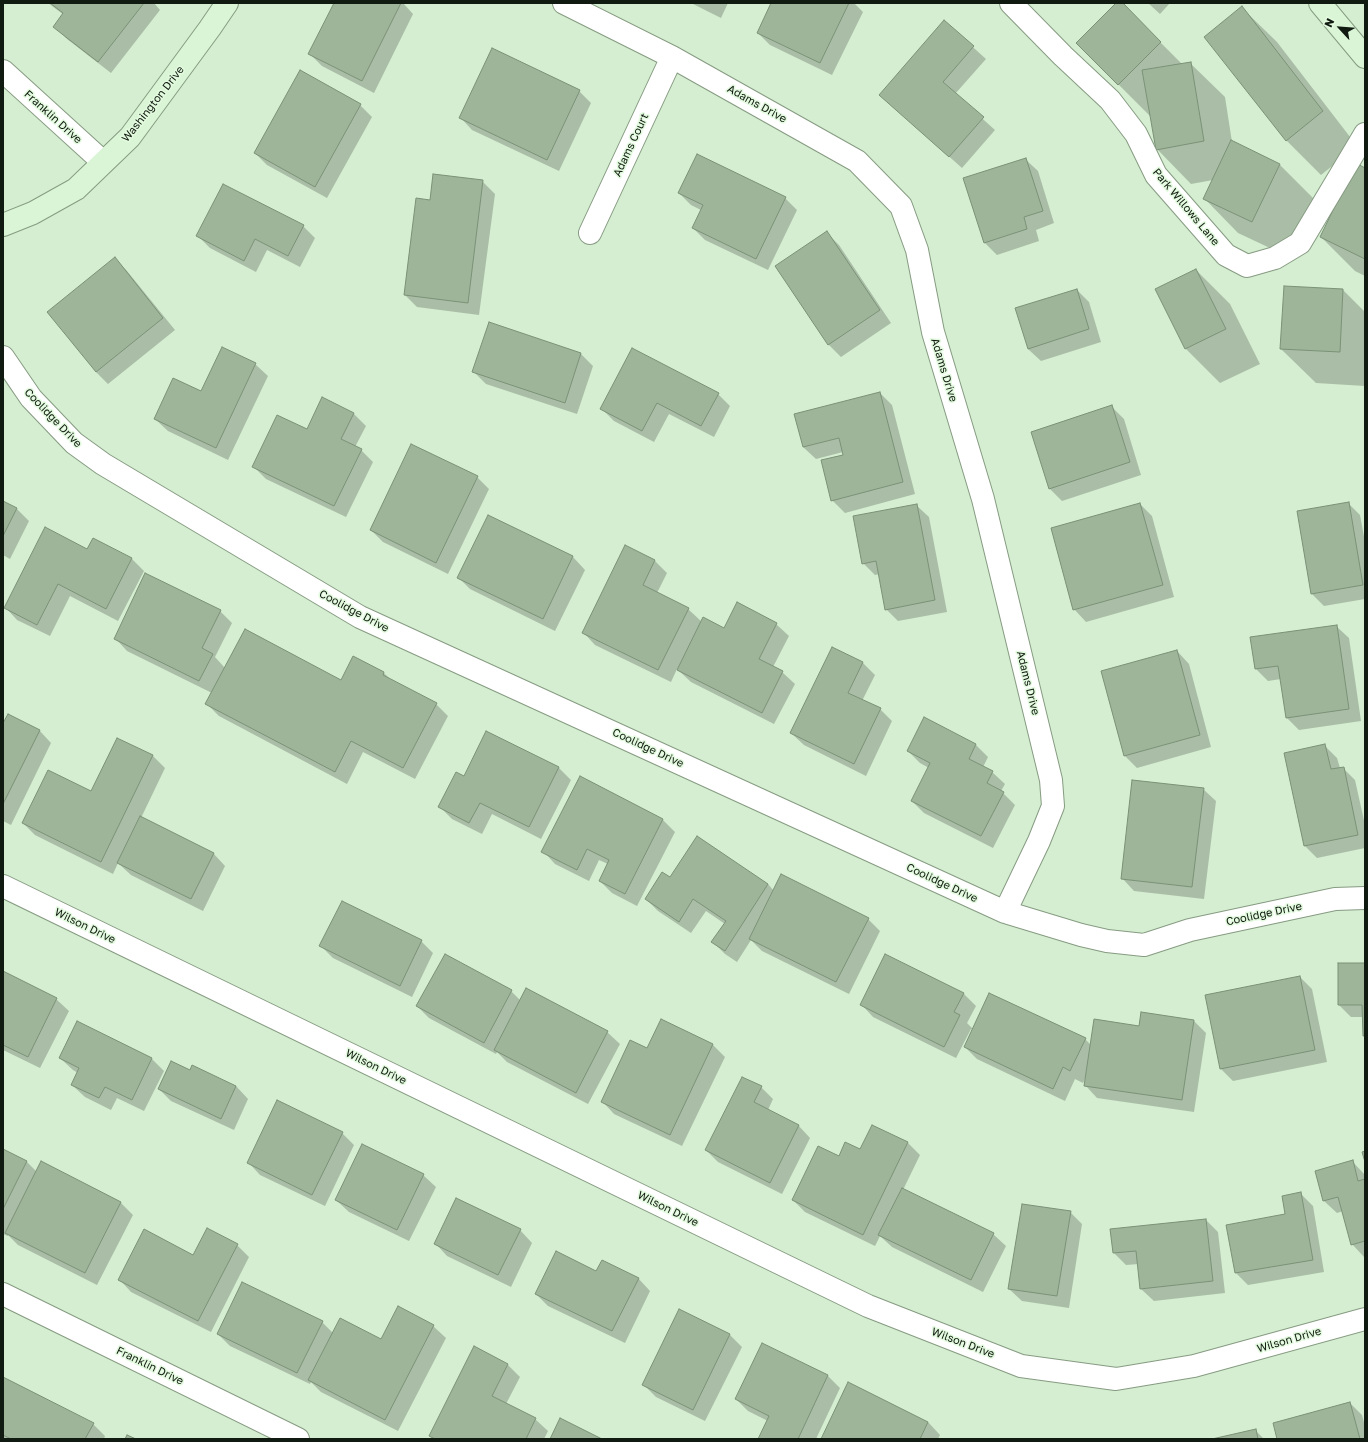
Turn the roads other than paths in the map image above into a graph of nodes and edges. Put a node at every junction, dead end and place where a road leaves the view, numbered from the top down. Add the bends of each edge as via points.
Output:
1 (227, 3) edge
2 (564, 3) edge
3 (1011, 3) edge
4 (1320, 3) edge
5 (672, 57) junction
6 (1365, 57) edge
7 (3, 71) edge
8 (1365, 134) edge
9 (103, 162) junction
10 (3, 224) edge
11 (590, 234) dead end
12 (3, 357) edge
13 (3, 886) edge
14 (1365, 898) edge
15 (1005, 912) junction
16 (3, 1294) edge
17 (1365, 1319) edge
18 (298, 1439) edge

1 - 9 street, Washington Drive via 130,137
2 - 5 street, Adams Drive
3 - 8 street, Park Willows Lane via 1110,100 1136,134 1156,175 1226,255 1246,266 1275,258 1300,243
4 - 6 street
5 - 11 street, Adams Court
5 - 15 street, Adams Drive via 857,161 901,206 918,250 933,332 983,499 1051,780 1053,806
7 - 9 street, Franklin Drive
9 - 10 street, Washington Drive via 76,189 33,213
12 - 15 street, Coolidge Drive via 31,398 74,443 103,464 360,617
13 - 17 street, Wilson Drive via 868,1306 1021,1366 1116,1379 1194,1366
14 - 15 street, Coolidge Drive via 1335,899 1190,930 1144,945 1081,935
16 - 18 street, Franklin Drive

